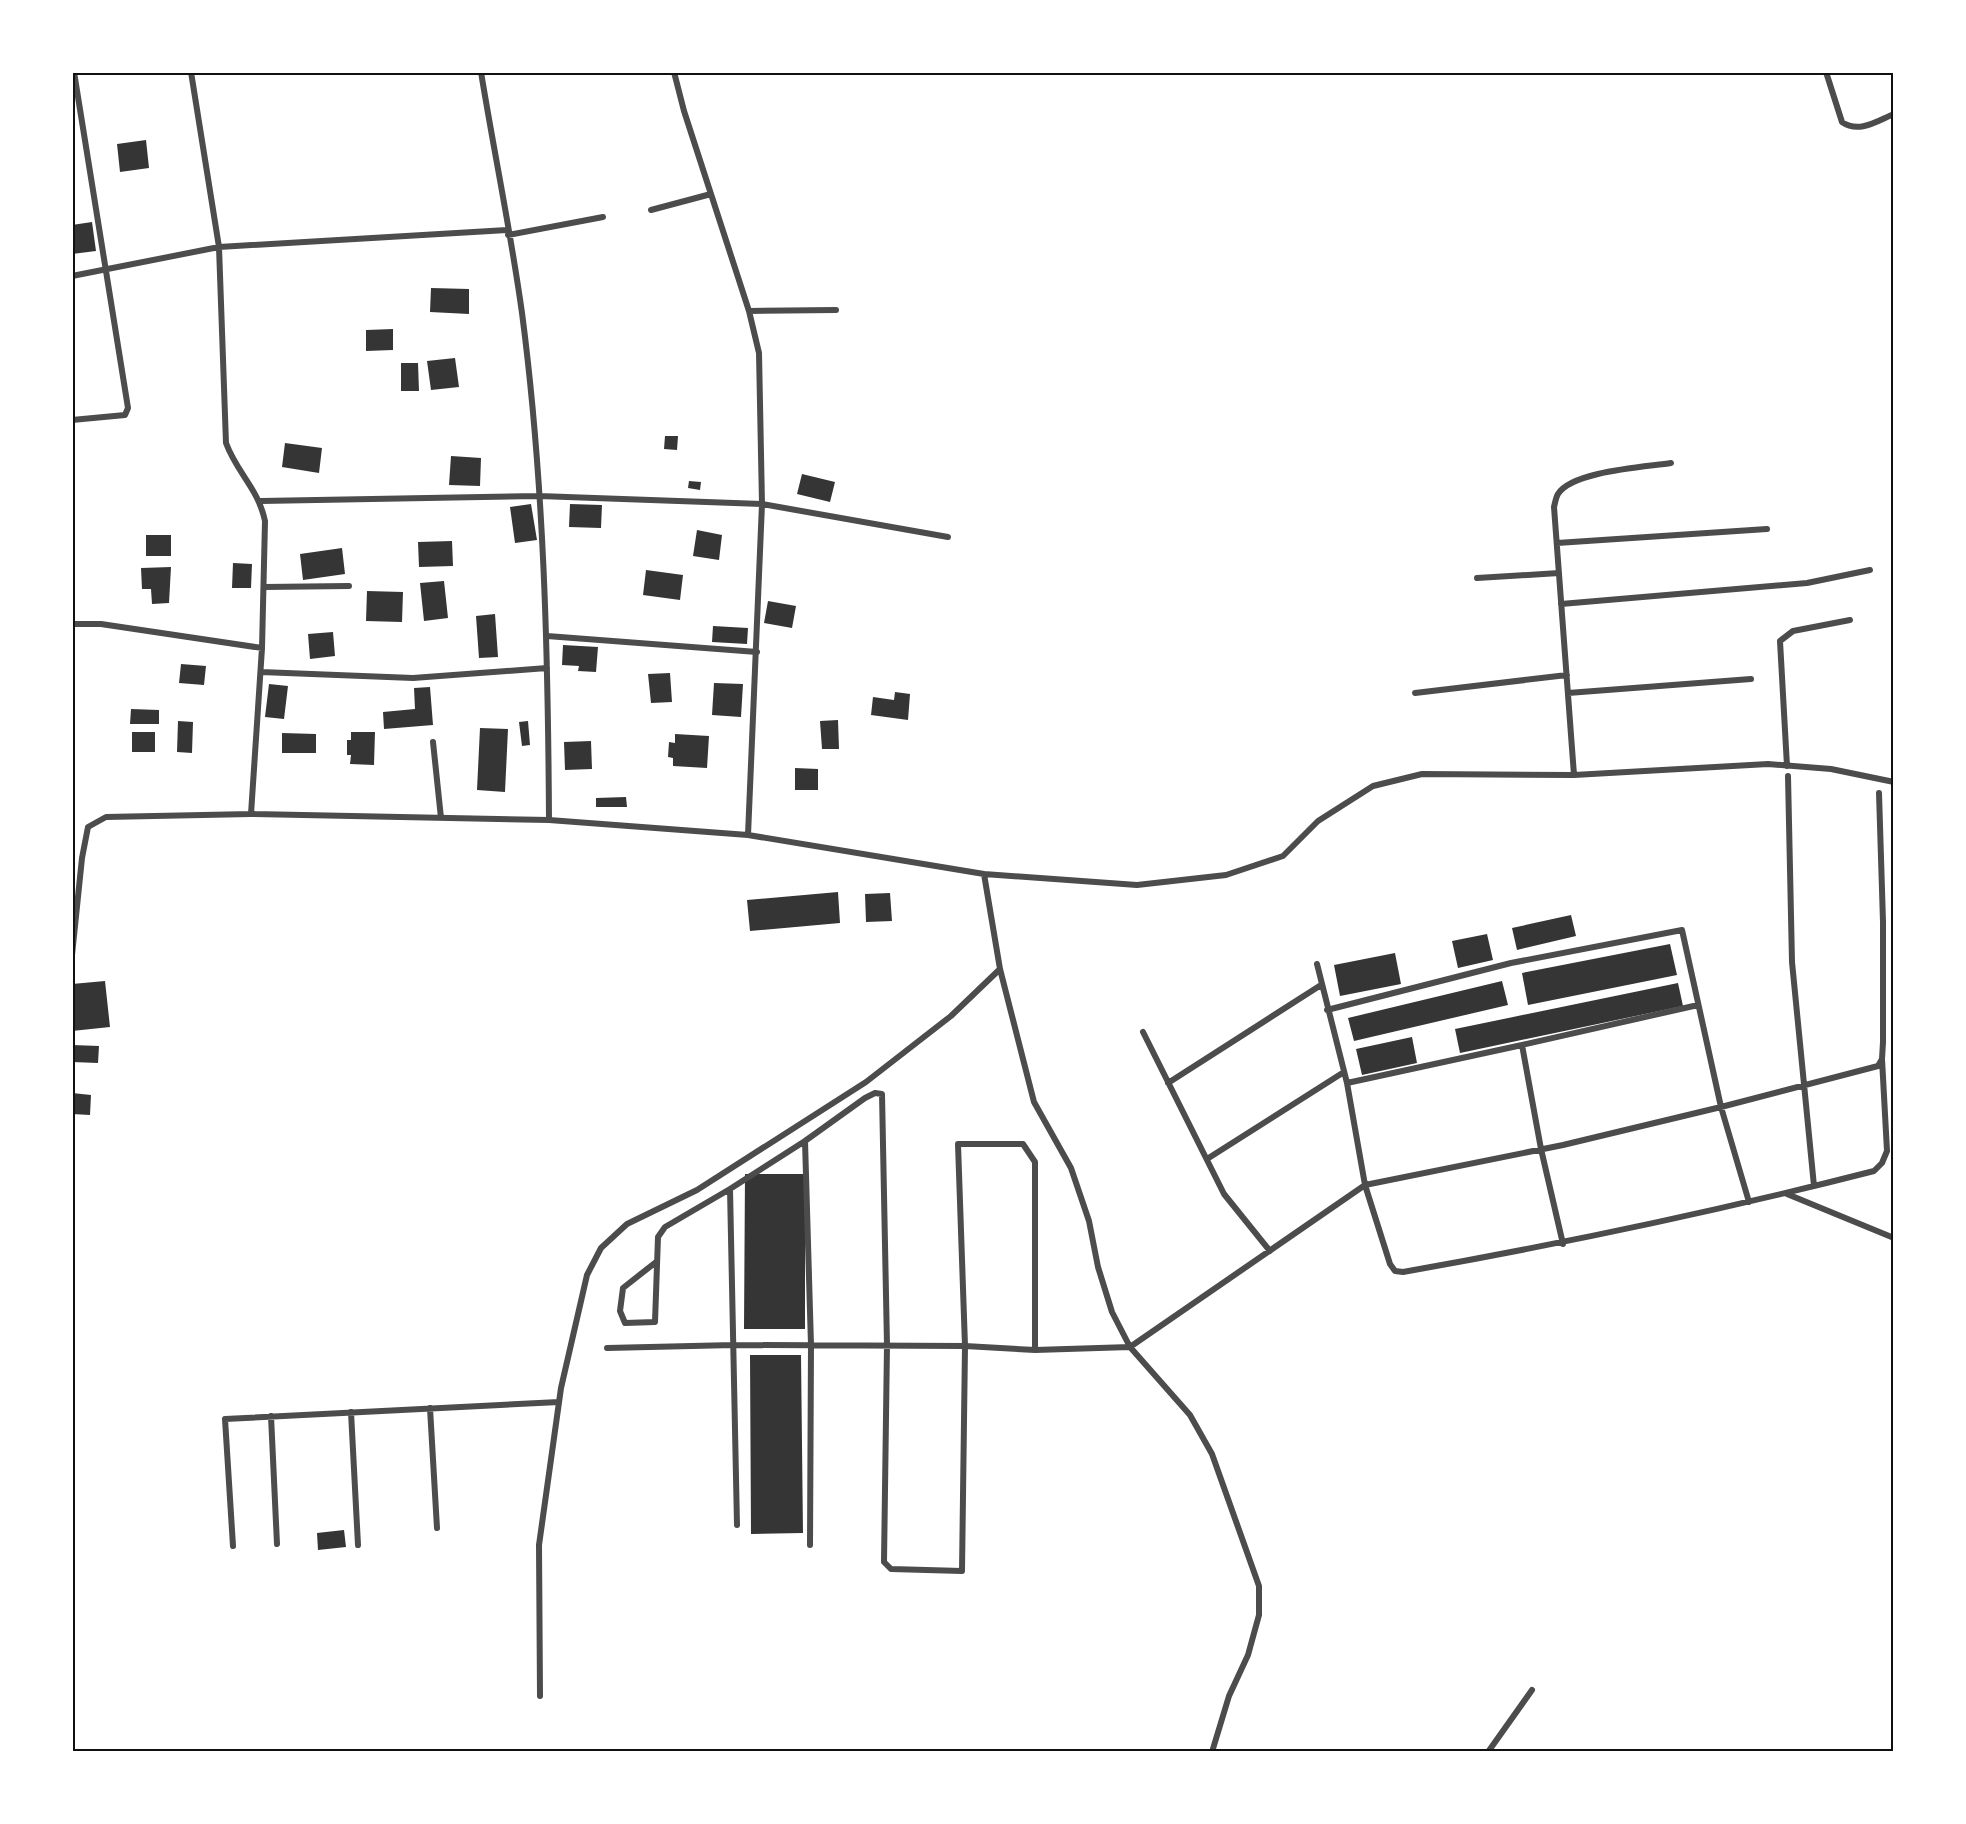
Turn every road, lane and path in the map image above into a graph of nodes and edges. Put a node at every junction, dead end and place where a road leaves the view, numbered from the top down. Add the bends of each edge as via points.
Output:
1 (74, 72) edge
2 (191, 72) edge
3 (481, 72) edge
4 (674, 72) edge
5 (1826, 72) edge
6 (1894, 114) edge
7 (711, 194) junction
8 (651, 210) dead end
9 (603, 217) dead end
10 (508, 232) junction
11 (219, 248) junction
12 (106, 269) junction
13 (72, 276) edge
14 (836, 310) dead end
15 (749, 311) junction
16 (72, 420) edge
17 (1671, 463) dead end
18 (539, 496) junction
19 (261, 501) junction
20 (762, 504) junction
21 (1767, 529) dead end
22 (948, 537) dead end
23 (1557, 543) junction
24 (1870, 570) dead end
25 (1559, 573) junction
26 (1478, 578) dead end
27 (349, 586) dead end
28 (264, 587) junction
29 (1561, 604) junction
30 (1850, 620) dead end
31 (72, 624) edge
32 (547, 636) junction
33 (262, 648) junction
34 (757, 652) junction
35 (547, 668) junction
36 (261, 672) junction
37 (1567, 675) junction
38 (1750, 679) dead end
39 (1415, 693) dead end
40 (1568, 693) junction
41 (433, 742) dead end
42 (1787, 766) junction
43 (1574, 775) junction
44 (1788, 776) dead end
45 (1894, 782) edge
46 (1880, 793) dead end
47 (251, 814) junction
48 (441, 818) junction
49 (549, 820) junction
50 (748, 835) junction
51 (984, 874) junction
52 (72, 955) edge
53 (1317, 964) dead end
54 (1000, 969) junction
55 (1321, 985) junction
56 (1698, 1005) junction
57 (1326, 1010) junction
58 (1143, 1032) dead end
59 (1522, 1045) junction
60 (1882, 1059) junction
61 (1344, 1072) junction
62 (1168, 1083) junction
63 (1347, 1083) junction
64 (1803, 1084) junction
65 (1720, 1107) junction
66 (805, 1141) junction
67 (1541, 1149) junction
68 (1207, 1160) junction
69 (1365, 1185) junction
70 (1814, 1185) junction
71 (730, 1188) junction
72 (1787, 1193) junction
73 (1749, 1202) junction
74 (1894, 1238) edge
75 (1563, 1244) junction
76 (1269, 1251) junction
77 (656, 1262) junction
78 (734, 1345) junction
79 (811, 1345) junction
80 (887, 1345) junction
81 (965, 1346) junction
82 (1130, 1347) junction
83 (607, 1348) dead end
84 (1035, 1350) junction
85 (559, 1402) junction
86 (430, 1408) junction
87 (351, 1412) junction
88 (271, 1416) junction
89 (737, 1525) dead end
90 (437, 1528) dead end
91 (278, 1544) dead end
92 (358, 1545) dead end
93 (810, 1545) dead end
94 (232, 1546) dead end
95 (1532, 1690) dead end
96 (540, 1696) dead end
97 (1212, 1752) edge
98 (1488, 1752) edge

1 - 12 street
2 - 11 street
3 - 10 street
4 - 7 street
5 - 6 street via 1842,123 1848,127 1862,128
7 - 8 street
7 - 15 street
9 - 10 street
10 - 11 street
10 - 18 street via 521,312
11 - 12 street
11 - 19 street via 226,443 232,459
12 - 13 street
12 - 16 street via 128,408 125,415
14 - 15 street
15 - 20 street via 759,353 762,392
17 - 23 street via 1594,475 1567,485 1558,494 1554,507
18 - 19 street
18 - 20 street
18 - 32 street
19 - 28 street via 265,521
20 - 22 street
20 - 34 street
21 - 23 street
23 - 25 street
24 - 29 street via 1807,583
25 - 26 street
25 - 29 street
27 - 28 street
28 - 33 street
29 - 37 street
30 - 42 street via 1793,631 1780,641
31 - 33 street via 100,624
32 - 34 street
32 - 35 street
33 - 36 street
34 - 50 street
35 - 36 street via 413,678
35 - 49 street
36 - 47 street
37 - 39 street
37 - 40 street
38 - 40 street
40 - 43 street
41 - 48 street
42 - 43 street
42 - 45 street via 1831,769
43 - 51 street via 1422,774 1373,786 1318,821 1283,856 1226,875 1137,885
44 - 64 street via 1792,962
46 - 60 street
47 - 48 street
47 - 52 street via 106,818 88,827 81,858
48 - 49 street
49 - 50 street
50 - 51 street
51 - 54 street
53 - 55 street
54 - 82 street via 1034,1102 1071,1168 1112,1312
54 - 85 street via 951,1016 866,1082 697,1190 627,1224 601,1248 587,1275
55 - 57 street
55 - 62 street
56 - 57 street via 1682,930 1511,963
56 - 59 street
56 - 65 street
57 - 61 street
58 - 62 street
59 - 63 street
59 - 67 street
60 - 64 street via 1878,1066
60 - 70 street via 1887,1151 1882,1163 1874,1171
61 - 63 street
61 - 68 street
62 - 68 street
63 - 69 street
64 - 65 street
64 - 70 street
65 - 67 street
65 - 73 street
66 - 71 street
66 - 79 street
66 - 80 street via 865,1098 882,1094
67 - 69 street
67 - 75 street
68 - 76 street via 1224,1194
69 - 75 street via 1395,1270 1403,1272
69 - 76 street
70 - 72 street
71 - 77 street via 666,1227 658,1237
71 - 78 street
72 - 73 street
72 - 74 street
73 - 75 street
76 - 82 street
77 - 77 street via 655,1322 625,1323 620,1311 623,1288
78 - 79 street
78 - 83 street
78 - 89 street
79 - 80 street
79 - 93 street
80 - 81 street
80 - 81 street via 884,1562 891,1569 962,1571
81 - 84 street
81 - 84 street via 958,1144 1023,1144 1035,1162
82 - 84 street
82 - 97 street via 1190,1415 1212,1454 1259,1586 1254,1635
85 - 86 street
85 - 96 street via 539,1545
86 - 87 street
86 - 90 street
87 - 88 street
87 - 92 street
88 - 91 street
88 - 94 street via 225,1419
95 - 98 street

